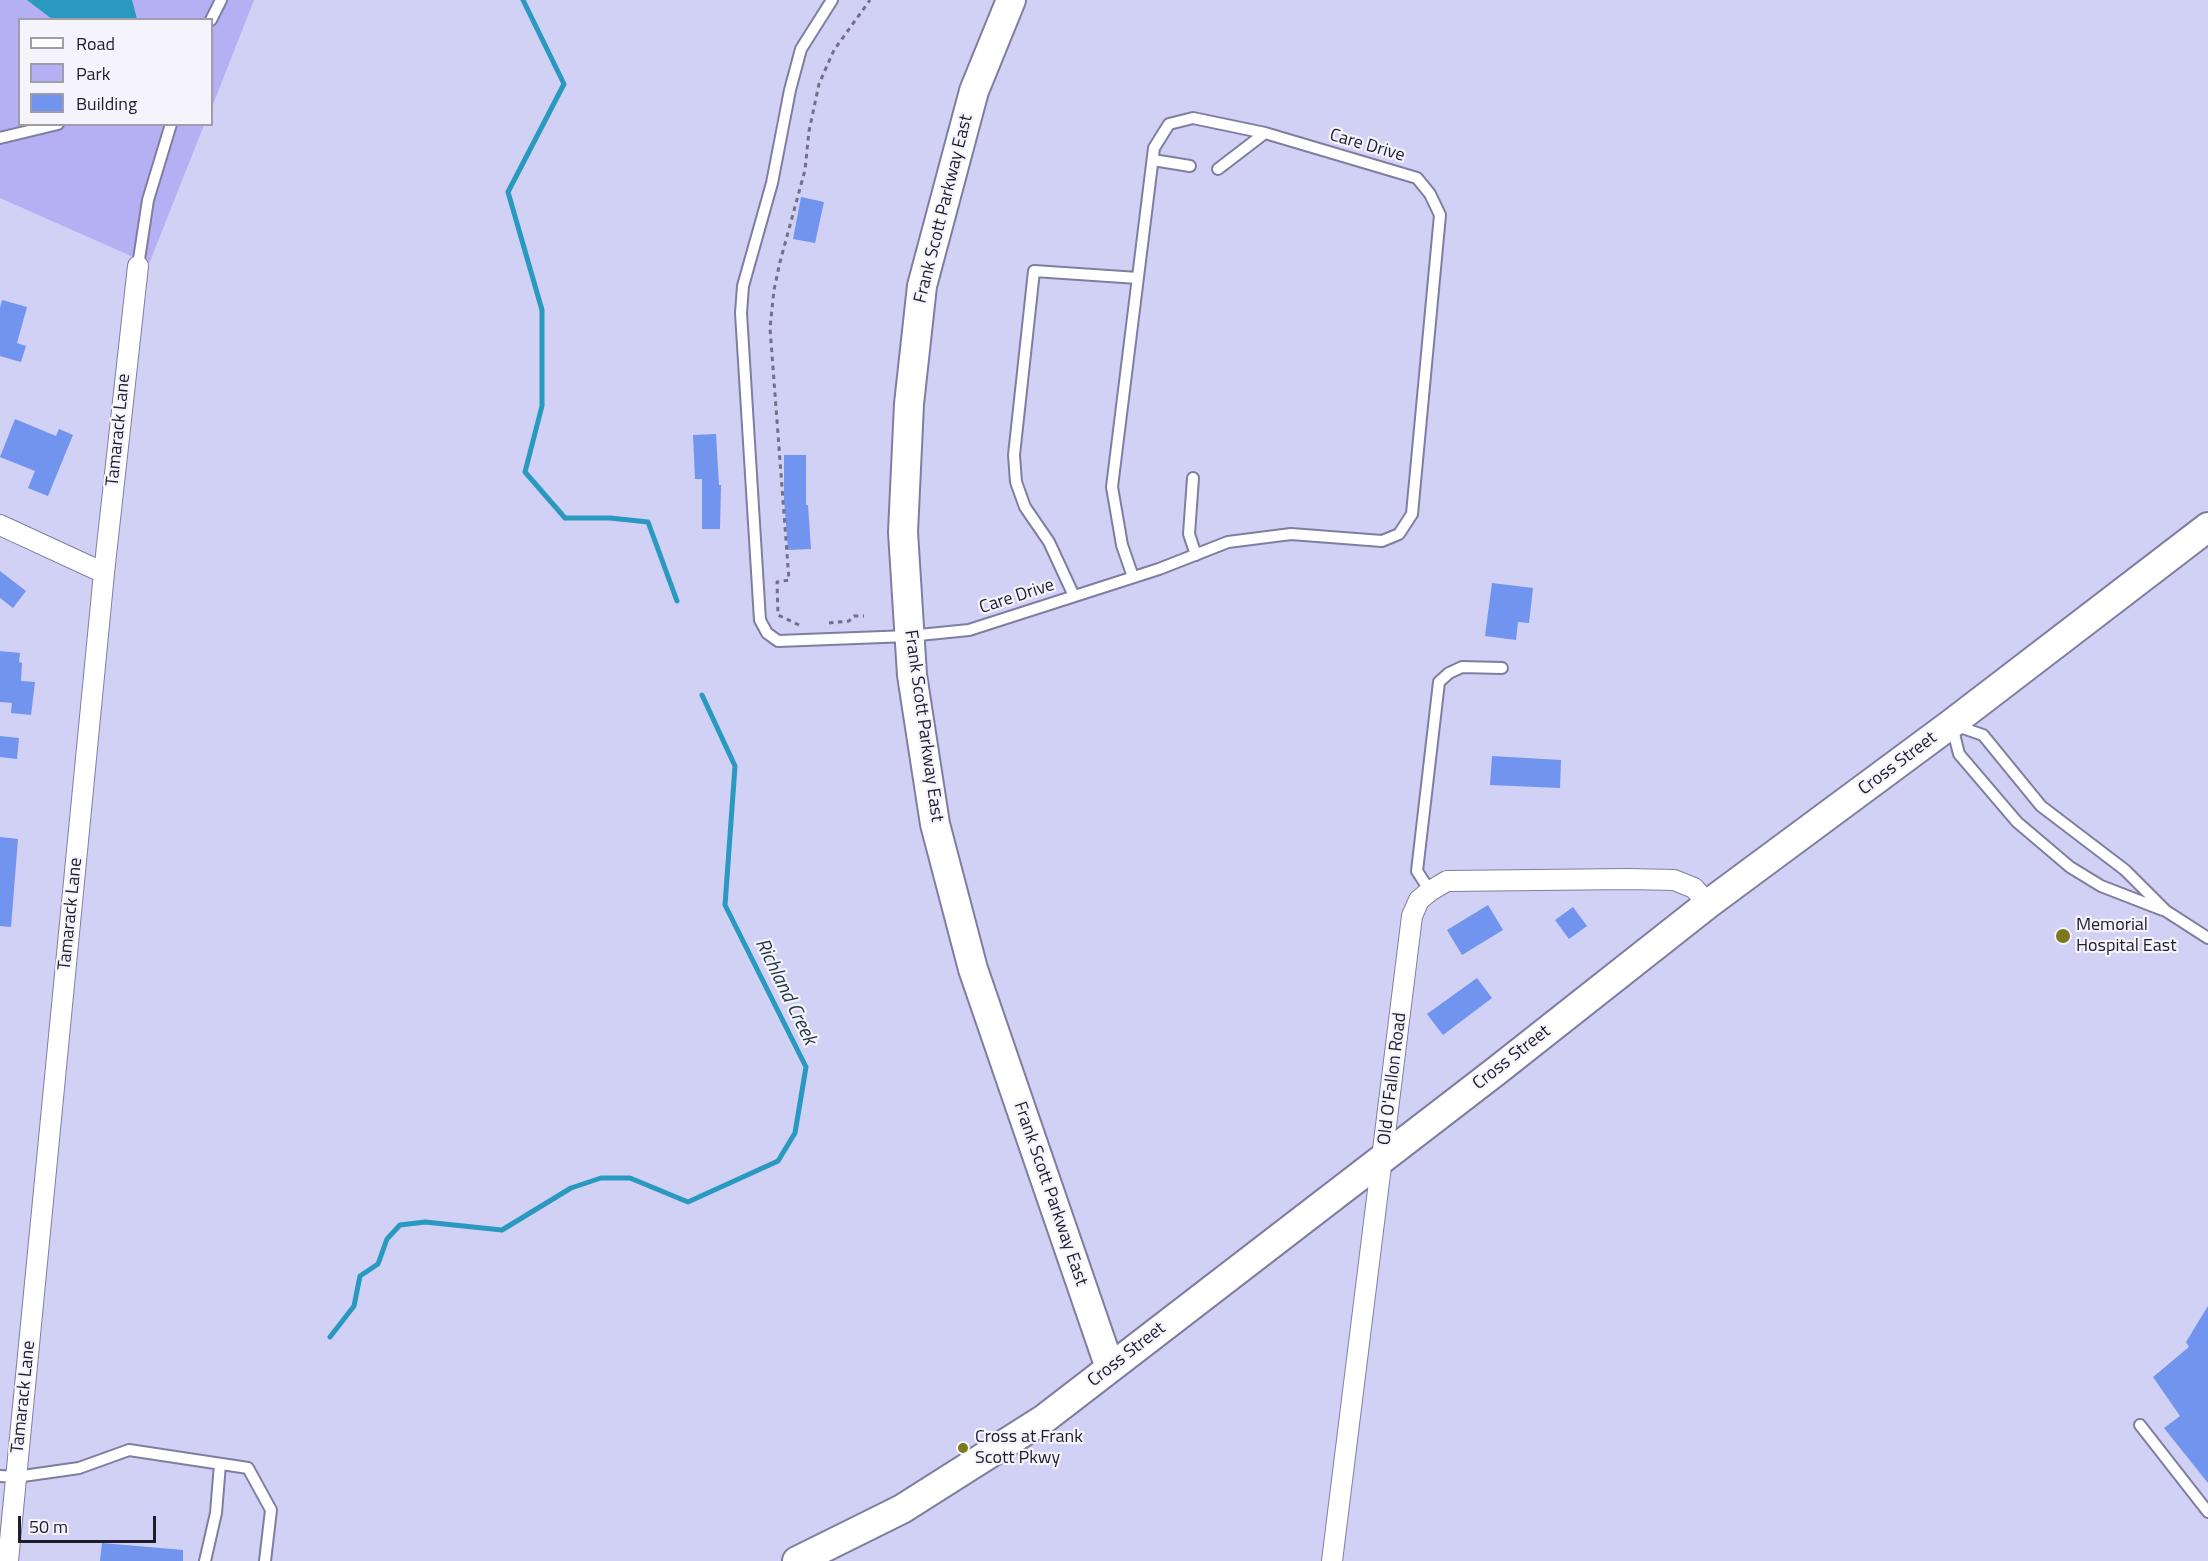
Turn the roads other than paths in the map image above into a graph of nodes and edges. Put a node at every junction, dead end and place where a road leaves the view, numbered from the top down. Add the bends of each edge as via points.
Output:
1 (832, 0) edge
2 (1011, 0) edge
3 (219, 4) edge
4 (208, 18) edge
5 (213, 18) edge
6 (50, 126) edge
7 (170, 126) edge
8 (1265, 133) junction
9 (0, 138) edge
10 (1153, 160) junction
11 (1190, 166) dead end
12 (1218, 169) dead end
13 (138, 266) joint
14 (1138, 278) junction
15 (1193, 478) dead end
16 (0, 525) edge
17 (2208, 527) edge
18 (1196, 555) junction
19 (104, 573) junction
20 (1133, 577) junction
21 (1074, 596) junction
22 (909, 636) junction
23 (1502, 668) dead end
24 (1951, 724) junction
25 (1430, 891) junction
26 (1708, 904) junction
27 (2166, 911) junction
28 (2208, 938) edge
29 (1383, 1158) junction
30 (1110, 1368) junction
31 (2140, 1425) dead end
32 (220, 1464) junction
33 (8, 1476) edge
34 (2208, 1512) edge
35 (8, 1561) edge
36 (205, 1561) edge
37 (265, 1561) edge
38 (800, 1561) edge
39 (1332, 1561) edge

1 - 22 lane, Care Drive via 801,49 772,183 743,286 741,313 760,620 767,633 778,641
2 - 22 main road, Frank Scott Parkway East via 974,91 922,286 909,404 903,532
3 - 4 lane
3 - 5 lane
6 - 9 lane
7 - 13 lane via 148,200
8 - 10 lane, Care Drive via 1193,118 1169,124 1154,148
8 - 12 lane
8 - 18 lane, Care Drive via 1417,178 1440,215 1412,514 1399,534 1382,541 1291,534 1228,543
10 - 11 lane
10 - 14 lane, Care Drive
13 - 19 street, Tamarack Lane
14 - 20 lane, Care Drive via 1112,487 1122,544
14 - 21 lane via 1034,271 1014,455 1016,482 1025,507 1049,542
15 - 18 lane via 1189,534
16 - 19 street
17 - 24 main road, Cross Street
18 - 20 lane, Care Drive
19 - 33 street, Tamarack Lane
20 - 21 lane, Care Drive
21 - 22 lane, Care Drive via 969,630
22 - 30 main road, Frank Scott Parkway East via 935,824 973,969
23 - 25 lane via 1462,667 1439,682 1417,871
24 - 26 main road, Cross Street
24 - 27 lane via 1983,735 2041,806 2125,870
24 - 27 lane via 1959,754 2017,822 2070,867 2101,886
25 - 26 street via 1447,880 1674,879 1694,888
25 - 29 street, Old O'Fallon Road via 1419,900 1412,916
26 - 29 main road, Cross Street
27 - 28 lane
29 - 30 main road, Cross Street
29 - 39 street, Old O'Fallon Road
30 - 38 main road, Cross Street via 1044,1419 902,1509
31 - 34 lane
32 - 33 lane via 129,1450 79,1468
32 - 36 lane via 216,1513
32 - 37 lane via 248,1468 271,1510
33 - 35 street, Tamarack Lane

